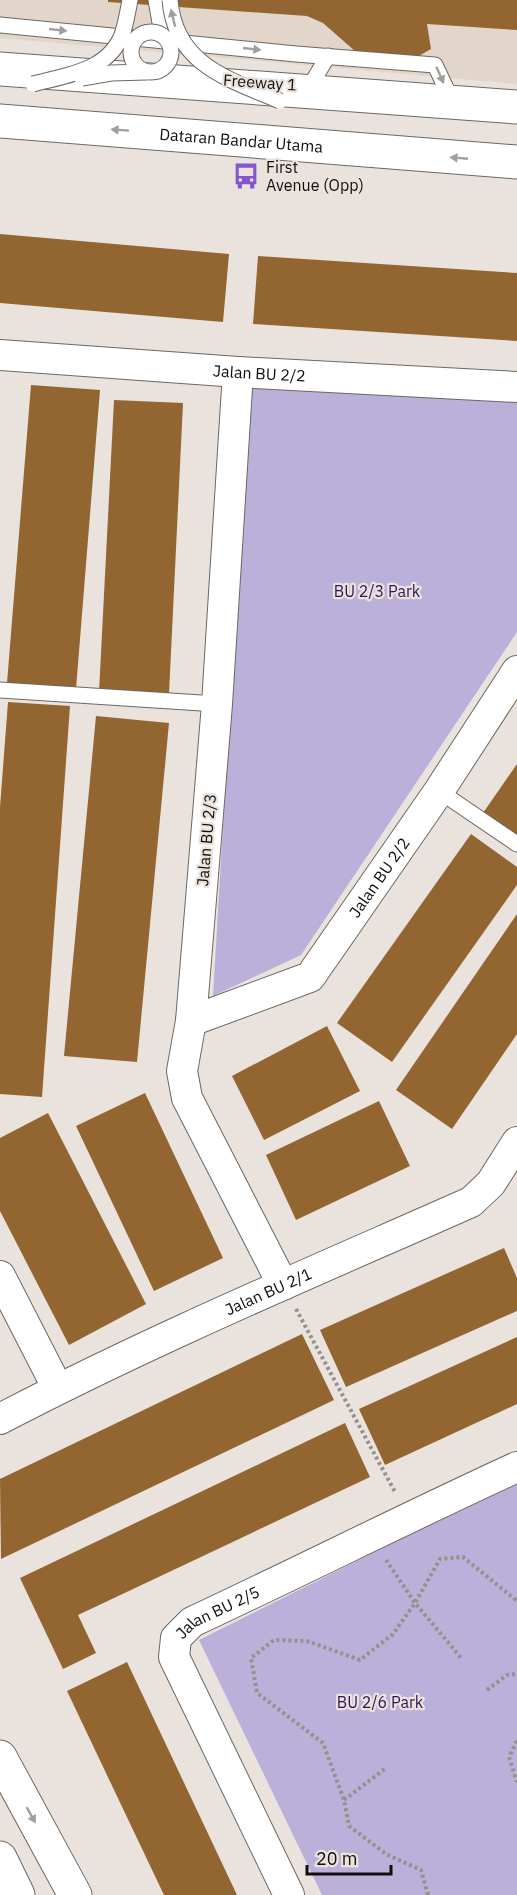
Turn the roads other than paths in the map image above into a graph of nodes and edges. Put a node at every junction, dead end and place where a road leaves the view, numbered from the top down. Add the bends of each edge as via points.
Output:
1 (131, 0) edge
2 (156, 0) edge
3 (170, 0) edge
4 (0, 25) edge
5 (162, 34) junction
6 (133, 42) junction
7 (112, 52) junction
8 (328, 56) junction
9 (0, 69) edge
10 (150, 72) junction
11 (0, 82) edge
12 (33, 84) junction
13 (53, 86) junction
14 (294, 96) junction
15 (452, 101) junction
16 (517, 107) edge
17 (517, 118) edge
18 (0, 121) edge
19 (517, 162) edge
20 (0, 356) edge
21 (238, 372) junction
22 (517, 387) edge
23 (517, 671) edge
24 (0, 690) edge
25 (217, 704) junction
26 (439, 791) junction
27 (517, 844) edge
28 (191, 1021) junction
29 (517, 1142) edge
30 (0, 1276) edge
31 (283, 1285) junction
32 (58, 1389) junction
33 (0, 1419) edge
34 (517, 1467) edge
35 (0, 1757) edge
36 (0, 1858) edge
37 (18, 1895) edge
38 (75, 1895) edge
39 (289, 1895) edge

1 - 6 lane, bridge
1 - 7 lane, bridge via 122,35
2 - 5 lane
14 -> 3 lane, bridge via 215,72 195,58 180,37
4 -> 8 lane
5 - 6 lane, bridge via 143,33
5 - 10 lane, bridge via 171,45 171,58 163,69
6 - 7 lane, bridge
6 - 10 lane, bridge via 133,62
7 - 12 lane, bridge via 90,69
8 - 14 lane
8 -> 15 lane via 435,65
9 - 14 main road
10 - 13 lane, bridge via 93,75
11 - 12 lane, Freeway 1
12 - 13 lane, Freeway 1, bridge
13 - 14 lane, Freeway 1
14 - 15 main road
14 - 17 lane, Freeway 1
15 - 16 main road
19 -> 18 main road, Dataran Bandar Utama
20 - 21 street, Jalan BU 2/2
21 - 22 street, Jalan BU 2/2
21 - 25 street, Jalan BU 2/3
23 - 26 street, Jalan BU 2/2
24 - 25 lane
25 - 28 street, Jalan BU 2/3
26 - 27 lane
26 - 28 street, Jalan BU 2/2 via 310,977
28 - 31 street, Jalan BU 2/3 via 182,1071 187,1098
29 - 31 street, Jalan BU 2/1 via 491,1183 471,1202
30 - 32 street
31 - 32 street, Jalan BU 2/1
32 - 33 street, Jalan BU 2/1
34 - 39 street, Jalan BU 2/5 via 192,1622 176,1638 174,1656
35 -> 38 main road
36 - 37 main road

